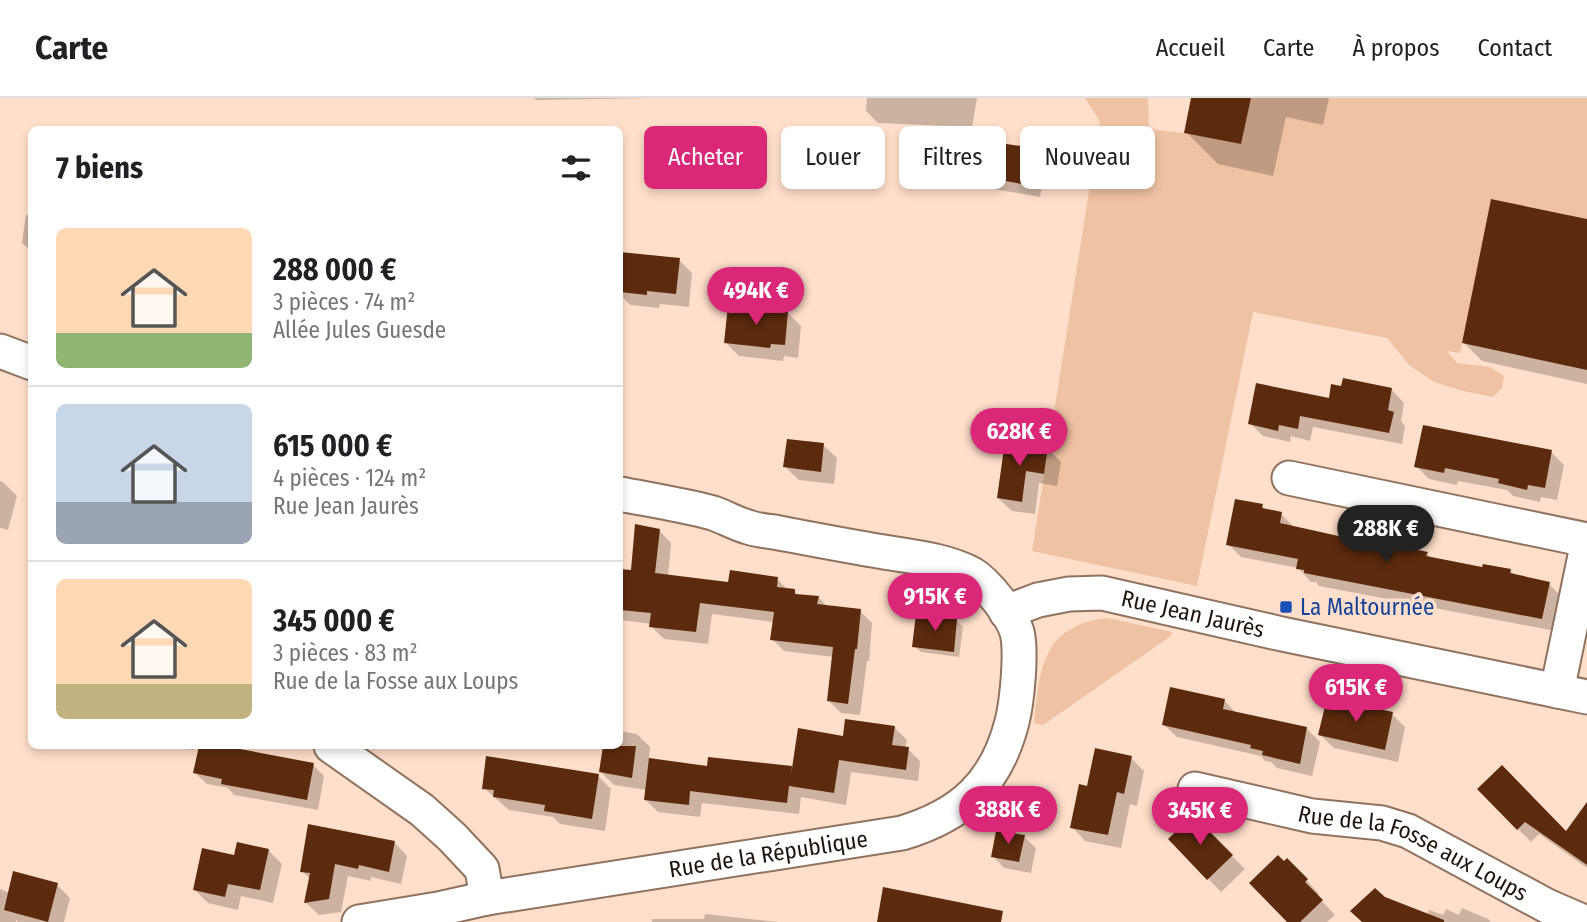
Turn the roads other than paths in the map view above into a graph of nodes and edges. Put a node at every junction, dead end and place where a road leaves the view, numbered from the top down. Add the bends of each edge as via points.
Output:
1 (0, 351) edge
2 (28, 362) edge
3 (1289, 478) dead end
4 (623, 495) edge
5 (1587, 540) edge
6 (1587, 546) edge
7 (1006, 612) junction
8 (1572, 694) edge
9 (335, 749) edge
10 (1195, 789) dead end
11 (487, 898) junction
12 (359, 922) edge
13 (1584, 922) edge

1 - 2 street
3 - 5 street
4 - 7 street, Rue de la République via 716,514 747,527 954,567 984,584
6 - 8 street
7 - 8 street, Rue Jean Jaurès via 1038,600 1102,593
7 - 11 street, Rue de la République via 1017,632 1013,718 998,763 969,799 951,813 902,833
9 - 11 street via 422,810 452,837 482,869
10 - 13 street, Rue de la Fosse aux Loups via 1312,816 1382,823 1408,831
11 - 12 street, Rue de la République

